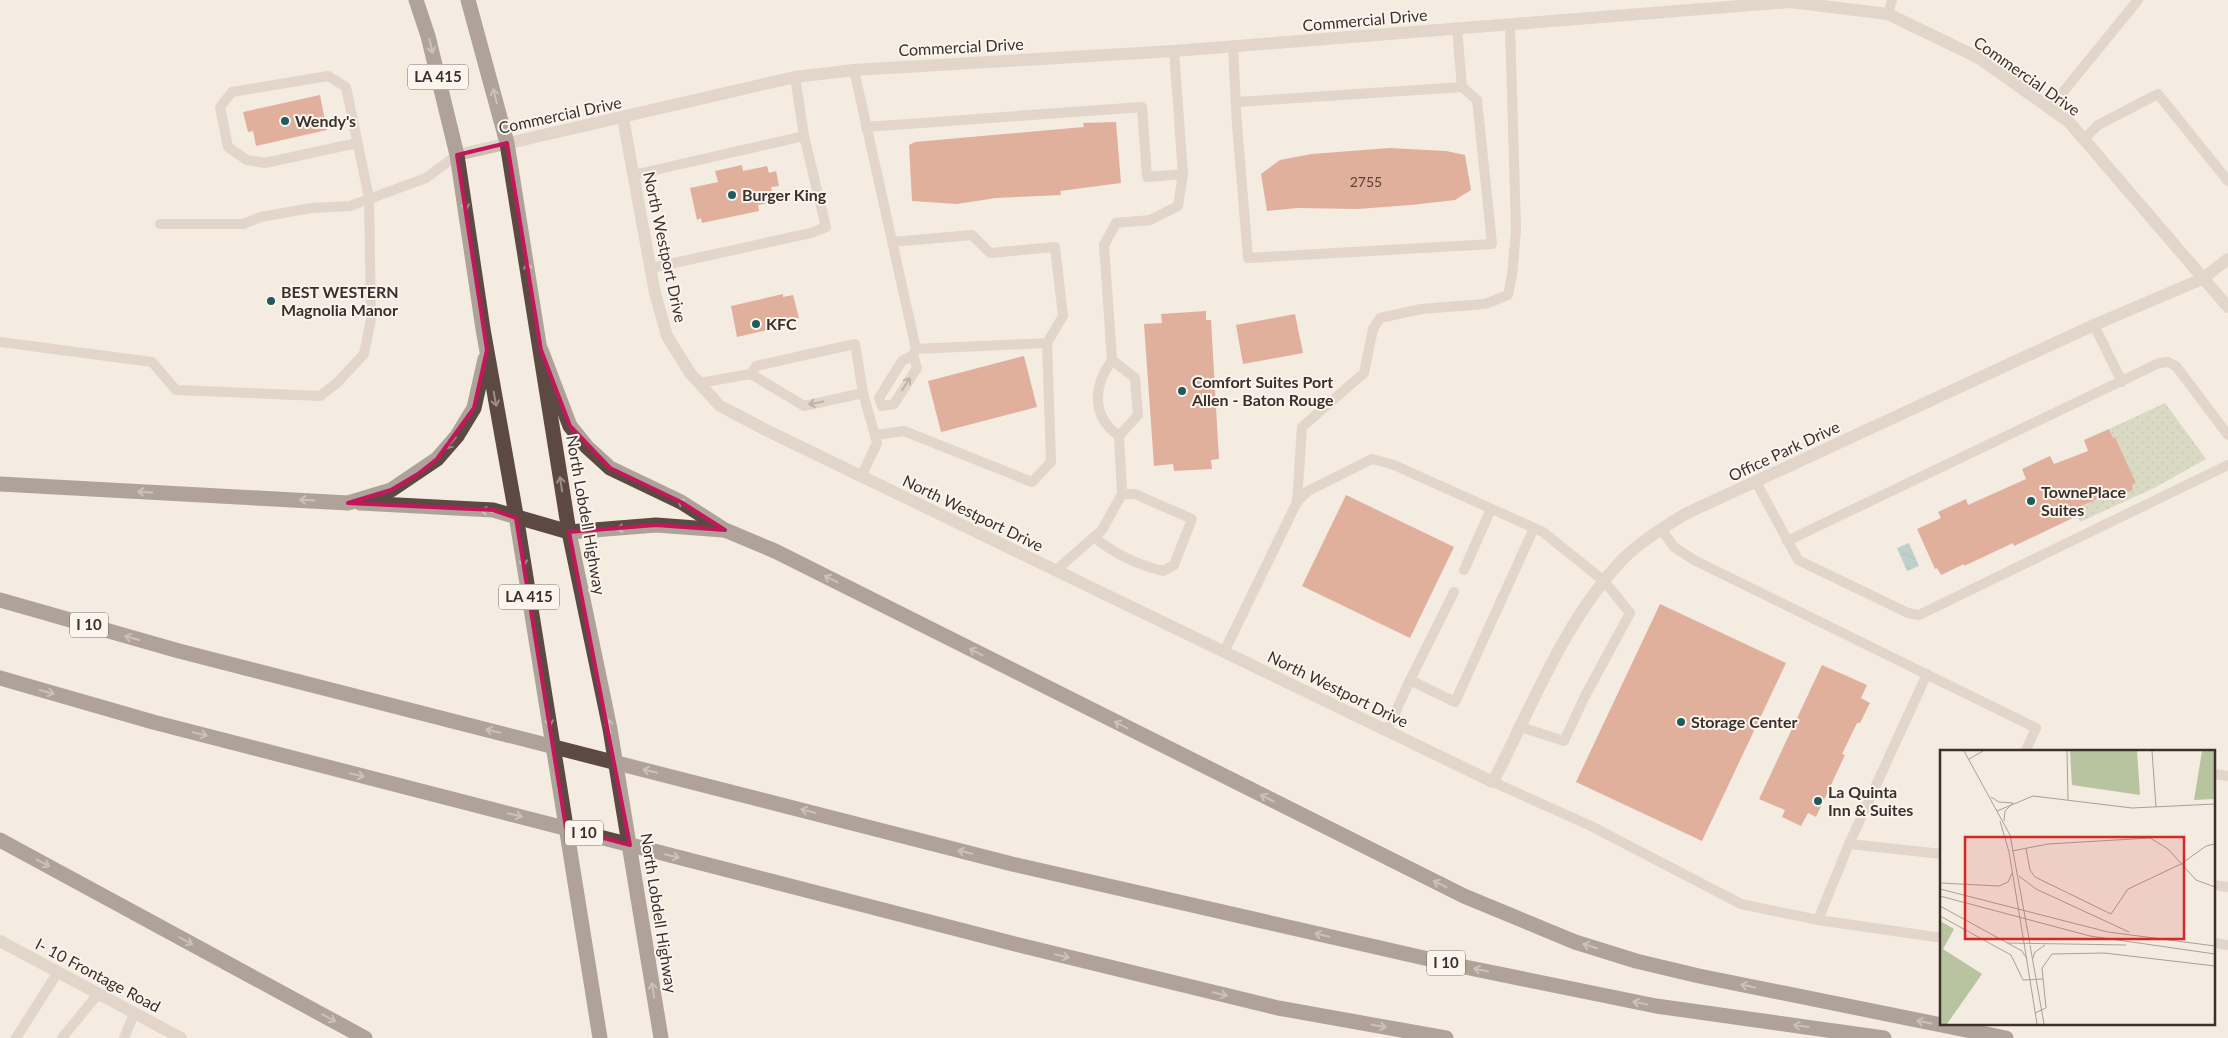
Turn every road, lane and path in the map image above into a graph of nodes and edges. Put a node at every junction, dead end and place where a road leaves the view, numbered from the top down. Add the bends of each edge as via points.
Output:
1 (416, 0) edge
2 (468, 0) edge
3 (1892, 0) edge
4 (2138, 0) edge
5 (1888, 14) junction
6 (1510, 25) junction
7 (1457, 29) junction
8 (1233, 46) junction
9 (1174, 51) junction
10 (854, 70) junction
11 (794, 77) junction
12 (1462, 87) junction
13 (1237, 102) junction
14 (2050, 108) junction
15 (623, 118) junction
16 (866, 127) junction
17 (804, 136) junction
18 (2084, 139) junction
19 (357, 143) junction
20 (507, 143) junction
21 (457, 156) junction
22 (1183, 174) junction
23 (633, 175) junction
24 (2228, 181) edge
25 (369, 198) junction
26 (160, 224) dead end
27 (892, 242) junction
28 (2228, 259) edge
29 (651, 268) junction
30 (2202, 279) junction
31 (2228, 307) edge
32 (2094, 326) junction
33 (0, 342) edge
34 (1047, 342) junction
35 (487, 350) junction
36 (541, 350) junction
37 (915, 352) junction
38 (1112, 360) junction
39 (751, 374) junction
40 (2122, 382) junction
41 (699, 384) junction
42 (863, 393) junction
43 (882, 406) junction
44 (871, 420) junction
45 (875, 435) junction
46 (2228, 435) edge
47 (1119, 436) junction
48 (2228, 465) edge
49 (861, 477) junction
50 (1756, 482) junction
51 (0, 484) edge
52 (1122, 494) junction
53 (1297, 502) junction
54 (348, 503) junction
55 (1492, 509) junction
56 (516, 518) junction
57 (1534, 528) junction
58 (1661, 529) junction
59 (725, 530) junction
60 (569, 532) junction
61 (1094, 537) junction
62 (1787, 541) junction
63 (1055, 570) junction
64 (1464, 570) dead end
65 (1604, 581) junction
66 (1454, 592) dead end
67 (0, 600) edge
68 (1224, 652) junction
69 (1927, 674) junction
70 (0, 678) edge
71 (1410, 680) junction
72 (1521, 727) junction
73 (1387, 731) junction
74 (2025, 750) edge
75 (1493, 782) junction
76 (0, 840) edge
77 (1849, 844) junction
78 (1940, 854) edge
79 (1818, 920) junction
80 (1940, 938) edge
81 (0, 941) edge
82 (58, 972) junction
83 (98, 994) junction
84 (134, 1014) junction
85 (1940, 1025) edge
86 (1947, 1026) edge
87 (16, 1038) edge
88 (62, 1038) edge
89 (124, 1038) edge
90 (179, 1038) edge
91 (365, 1038) edge
92 (600, 1038) edge
93 (661, 1038) edge
94 (1446, 1038) edge
95 (1884, 1038) edge
96 (2006, 1038) edge

1 -> 21 highway, LA 415
20 -> 2 highway, North Lobdell Highway / LA 415
3 - 5 lane
4 - 14 lane
5 - 6 street, Commercial Drive via 1790,2
5 - 14 street, Commercial Drive via 1979,58
6 - 7 street, Commercial Drive
6 - 53 lane via 1516,230 1508,295 1485,304 1421,309 1380,318 1373,330 1364,373 1302,427
7 - 8 street, Commercial Drive
7 - 12 lane
8 - 9 street, Commercial Drive
8 - 13 lane
9 - 10 street, Commercial Drive
9 - 22 lane
10 - 11 street, Commercial Drive
10 - 16 lane
11 - 15 street, Commercial Drive
11 - 17 lane
12 - 13 lane
12 - 13 lane via 1477,100 1492,244 1248,258
14 - 18 street, Commercial Drive
15 - 20 street, Commercial Drive
15 - 23 street, North Westport Drive
16 - 22 lane via 1142,107 1147,177
16 - 27 lane
17 - 23 lane
17 - 29 lane via 826,227
18 - 24 lane via 2098,125 2158,94
18 - 30 street, Commercial Drive
19 - 19 lane via 346,87 328,76 232,92 220,107 228,147 247,160 265,163
19 - 25 lane
20 - 21 street, Commercial Drive
36 -> 20 highway, North Lobdell Highway / LA 415
21 - 25 lane via 426,178
21 -> 35 highway, LA 415
22 - 38 lane via 1178,206 1150,220 1116,223 1104,245
23 - 29 street, North Westport Drive
25 - 26 lane via 350,206 311,208 261,217 243,224
25 - 33 lane via 371,319 364,354 337,384 320,396 176,390 152,362
27 - 34 lane via 972,235 990,252 1055,247 1063,316
27 - 37 lane
28 - 30 street, Office Park Drive
29 - 41 street, North Westport Drive via 667,336
30 - 31 street, Commercial Drive
30 - 32 street, Office Park Drive
32 - 40 lane
32 - 50 street, Office Park Drive
34 - 37 lane
34 - 45 lane via 1051,462 1032,482 904,431
35 -> 54 highway via 474,408 457,436 437,459 391,490
35 -> 56 highway, LA 415
59 -> 36 highway via 680,502 610,468 599,458 570,426
60 -> 36 highway, North Lobdell Highway / LA 415
37 - 43 lane via 902,360 879,398
43 -> 37 lane via 894,404 917,368
38 - 47 lane via 1097,389 1101,418
38 - 47 lane via 1134,378 1138,415
39 - 41 lane
42 -> 39 lane via 804,406
39 - 42 lane via 756,366 855,344
40 - 46 lane via 2168,362 2176,366
40 - 62 lane
41 - 49 street, North Westport Drive via 720,406
42 - 44 lane
43 - 44 lane
44 - 45 lane
45 - 49 lane via 877,443
47 - 52 lane
48 - 62 lane via 1919,615 1908,613 1798,560
49 - 63 street, North Westport Drive
50 - 58 street, Office Park Drive via 1685,514
50 - 62 lane
54 -> 51 highway
52 - 61 lane via 1102,530
52 - 61 lane via 1134,494 1192,519 1174,565 1163,571 1151,568 1106,547
53 - 55 lane via 1308,491 1372,459 1394,465
53 - 68 lane
56 -> 54 highway via 493,510
55 - 57 lane
55 - 64 lane
56 - 60 highway
56 -> 92 highway, LA 415
57 - 65 lane
57 - 71 lane via 1455,702
58 - 65 street, Office Park Drive via 1624,559
58 - 69 lane via 1674,547 1694,560
59 -> 60 highway via 656,525
85 -> 59 highway via 1699,976 1575,942 1464,896 775,551
93 -> 60 highway, North Lobdell Highway / LA 415 via 610,729
61 - 63 lane
63 - 68 street, North Westport Drive
65 - 72 street, Office Park Drive via 1577,617
65 - 72 lane via 1630,613 1564,742
66 - 71 lane
95 -> 67 highway, I 10 via 1656,1006 1455,965 1012,864 179,651
68 - 73 street, North Westport Drive
69 - 74 lane via 2036,728
69 - 77 lane
70 -> 94 highway, I 10 via 153,722 1015,944 1278,1008
71 - 73 lane
72 - 75 street, Office Park Drive
73 - 75 street, North Westport Drive
75 - 79 lane via 1592,826 1741,904
76 -> 91 highway
77 - 78 lane
77 - 79 lane
79 - 80 lane
81 - 82 street, I- 10 Frontage Road
82 - 83 street, I- 10 Frontage Road
82 - 87 lane
83 - 84 street, I- 10 Frontage Road
83 - 88 lane
84 - 89 lane
84 - 90 street, I- 10 Frontage Road
96 -> 86 highway

